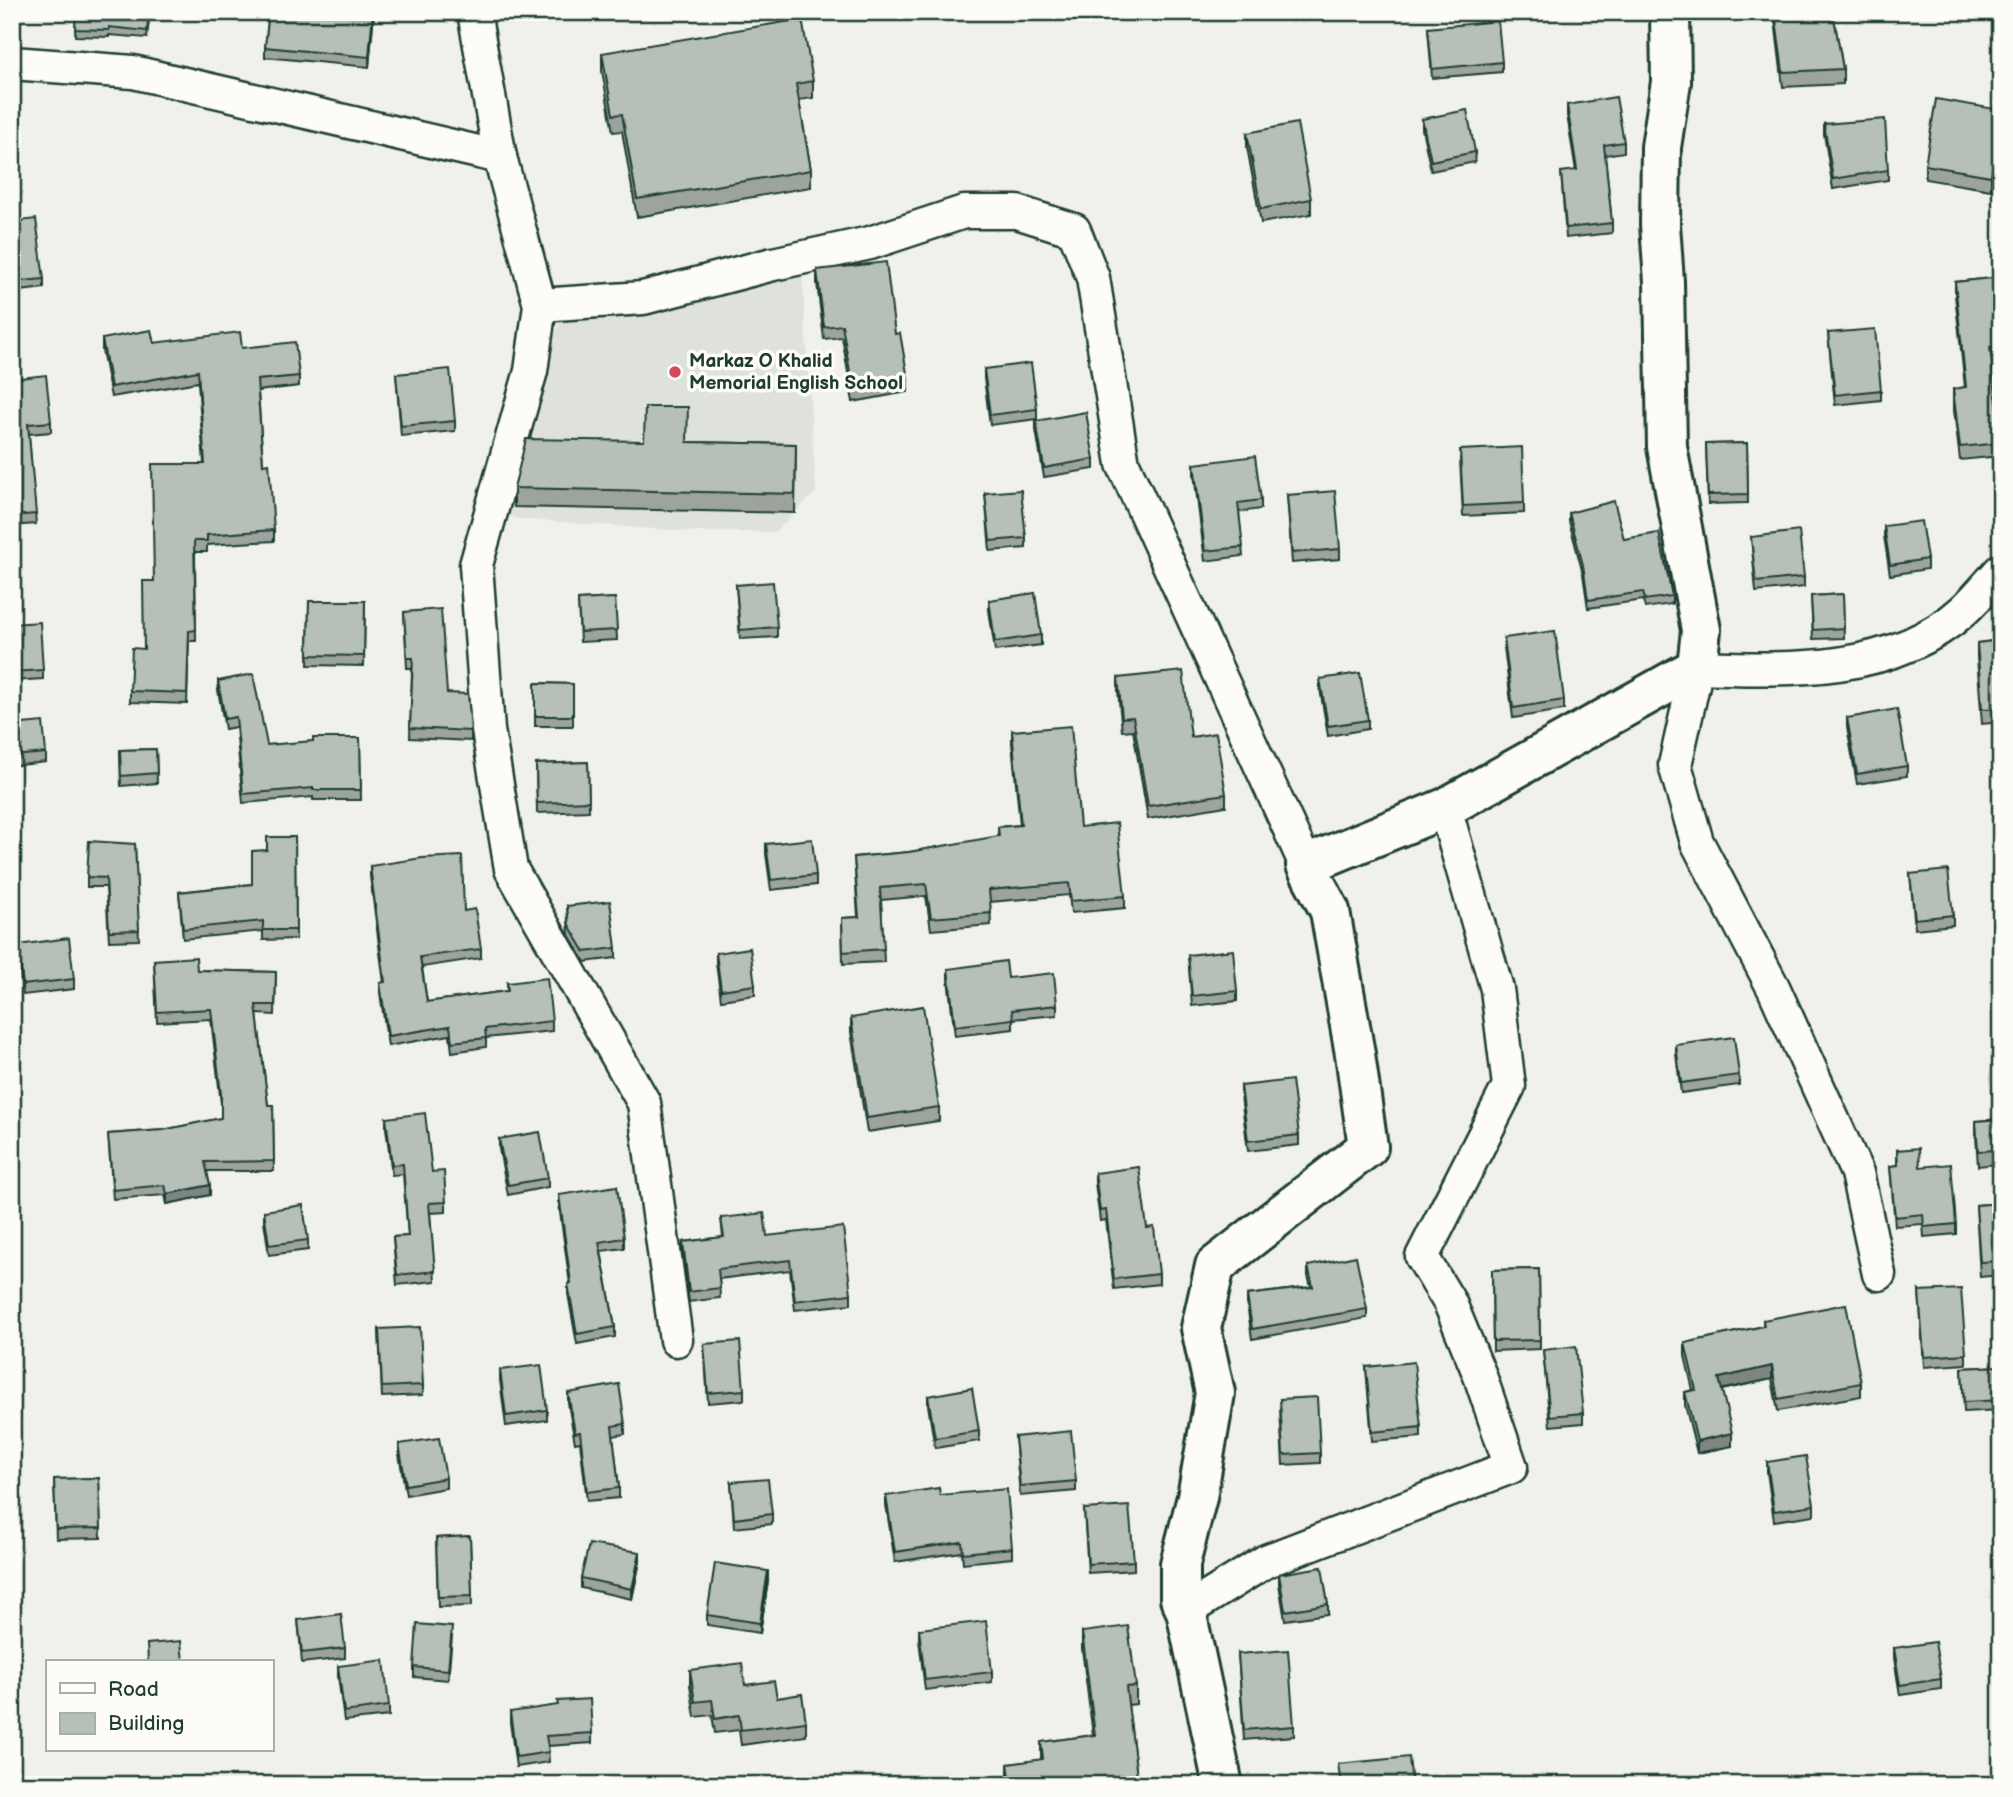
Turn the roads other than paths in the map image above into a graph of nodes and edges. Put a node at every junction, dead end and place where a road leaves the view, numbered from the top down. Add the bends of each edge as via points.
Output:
1 (474, 12) edge
2 (1670, 12) edge
3 (12, 63) edge
4 (500, 156) junction
5 (540, 305) junction
6 (2001, 570) edge
7 (1697, 667) junction
8 (1445, 808) junction
9 (1306, 865) junction
10 (1879, 1273) dead end
11 (676, 1340) dead end
12 (1186, 1611) junction
13 (1223, 1785) edge

1 - 4 street
2 - 7 main road via 1671,82 1661,147 1660,224 1667,447 1701,630
3 - 4 street via 133,72
4 - 5 street
5 - 9 street via 643,298 870,243 964,212 1017,212 1074,230 1093,278 1123,464
5 - 11 street via 531,371 476,565 488,730 511,869 644,1103
6 - 7 street via 1964,611 1927,636 1867,660 1779,670
7 - 8 main road
7 - 10 street via 1675,765 1697,842 1774,989 1857,1173
8 - 9 main road
8 - 12 street via 1497,989 1509,1086 1422,1257 1450,1303 1511,1467 1266,1561
9 - 12 main road via 1330,911 1368,1147 1215,1266 1201,1328 1215,1393 1180,1564 1178,1587
12 - 13 main road

